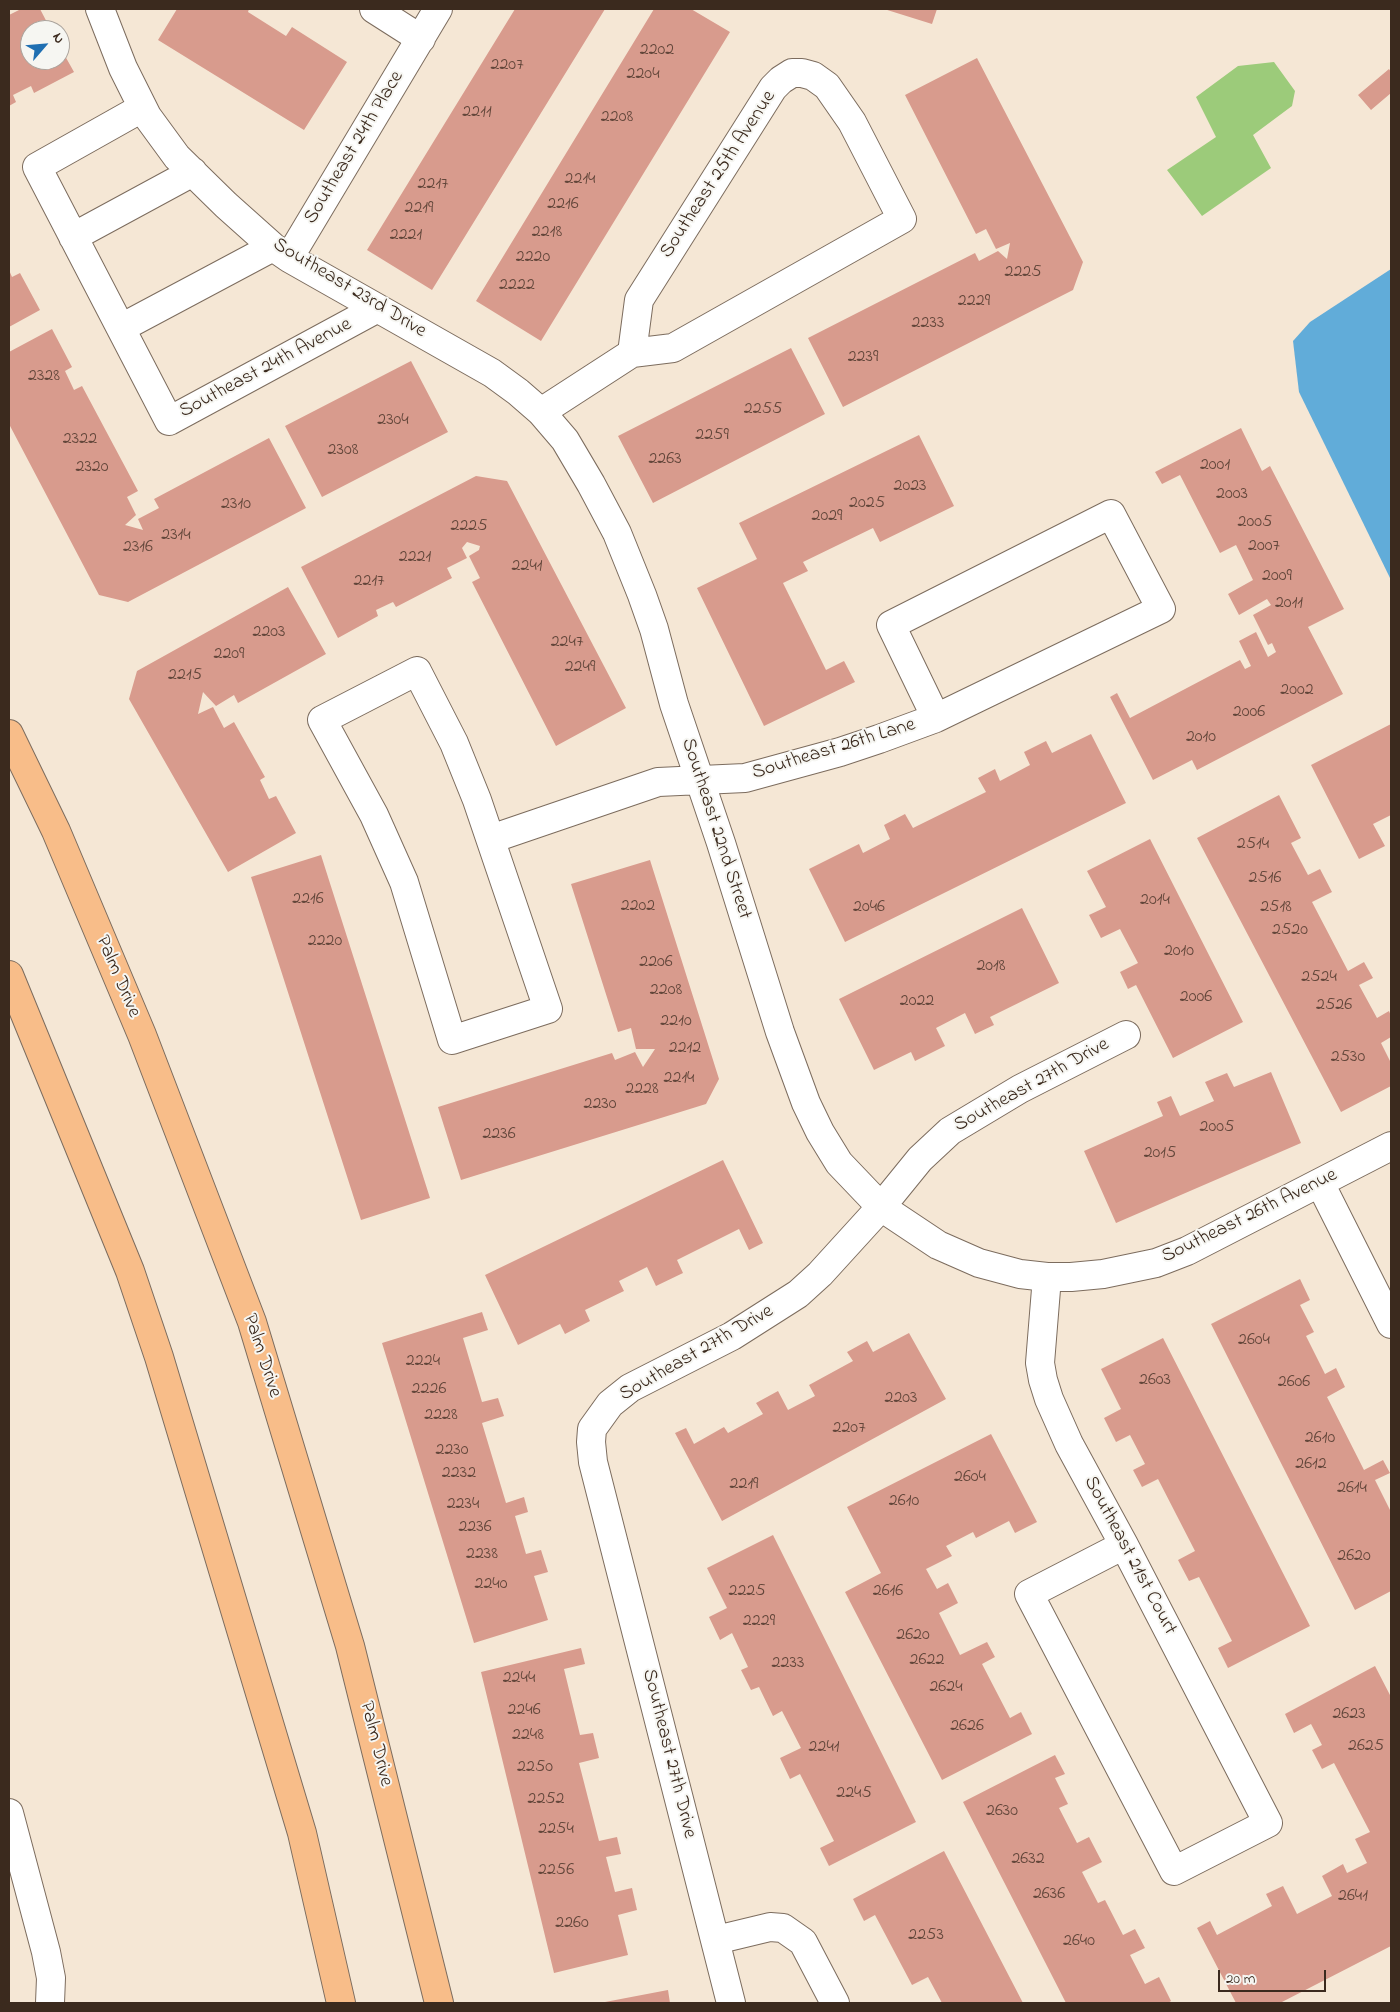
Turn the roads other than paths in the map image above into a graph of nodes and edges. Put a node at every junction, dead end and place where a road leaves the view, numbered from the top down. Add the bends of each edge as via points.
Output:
1 (100, 9) edge
2 (374, 9) edge
3 (438, 9) edge
4 (420, 39) junction
5 (142, 108) junction
6 (193, 172) junction
7 (74, 237) junction
8 (281, 252) junction
9 (376, 309) junction
10 (121, 328) junction
11 (632, 353) junction
12 (541, 412) junction
13 (565, 440) joint
14 (936, 718) junction
15 (9, 734) edge
16 (700, 781) junction
17 (491, 839) junction
18 (9, 975) edge
19 (1126, 1035) dead end
20 (1391, 1146) edge
21 (1320, 1183) junction
22 (881, 1206) junction
23 (1046, 1277) junction
24 (1391, 1324) edge
25 (1124, 1544) junction
26 (9, 1813) edge
27 (716, 1940) junction
28 (50, 2003) edge
29 (341, 2003) edge
30 (439, 2003) edge
31 (731, 2003) edge
32 (835, 2003) edge

1 - 5 street, Southeast 23rd Drive
2 - 4 street
3 - 4 street, Southeast 24th Place
4 - 8 street, Southeast 24th Place
5 - 6 street, Southeast 23rd Drive via 177,157
5 - 7 street, Southeast 24th Avenue via 37,167
6 - 7 street
6 - 8 street, Southeast 23rd Drive
7 - 10 street, Southeast 24th Avenue
8 - 9 street, Southeast 23rd Drive
8 - 10 street
9 - 10 street, Southeast 24th Avenue via 169,421
9 - 12 street, Southeast 23rd Drive via 492,374
11 - 11 street, Southeast 25th Avenue via 673,348 902,219 852,122 826,86 813,76 802,72 792,74 774,88 640,300
11 - 12 street, Southeast 25th Avenue
12 - 13 street, Southeast 23rd Drive
13 - 16 street, Southeast 22nd Street via 628,559 654,629 674,704
14 - 14 street, Southeast 26th Lane via 1161,608 1112,514 891,625
14 - 16 street, Southeast 26th Lane via 786,768 745,778
15 - 30 main road, Palm Drive via 56,831 138,1026 252,1322 350,1646
16 - 17 street, Southeast 26th Lane via 658,782
16 - 22 street, Southeast 22nd Street via 806,1104 839,1163
17 - 17 street via 454,743 418,671 322,720 374,815 404,882 452,1040 548,1009
18 - 29 main road via 127,1262 159,1357 302,1833
19 - 22 street, Southeast 27th Drive via 1020,1089 950,1131 920,1159
20 - 21 street, Southeast 26th Avenue
21 - 23 street, Southeast 26th Avenue via 1187,1252 1163,1261 1103,1274
21 - 24 street
22 - 23 street, Southeast 26th Avenue via 958,1255 999,1269
22 - 27 street, Southeast 27th Drive via 798,1294 740,1331 630,1388 610,1404 592,1429 594,1462
23 - 25 street, Southeast 21st Court via 1040,1358 1045,1389 1069,1444
25 - 25 street, Southeast 21st Court via 1268,1823 1174,1871 1029,1594
26 - 28 street via 46,1952 51,1978
27 - 31 street, Southeast 27th Drive
27 - 32 street via 770,1927 783,1928 802,1942

